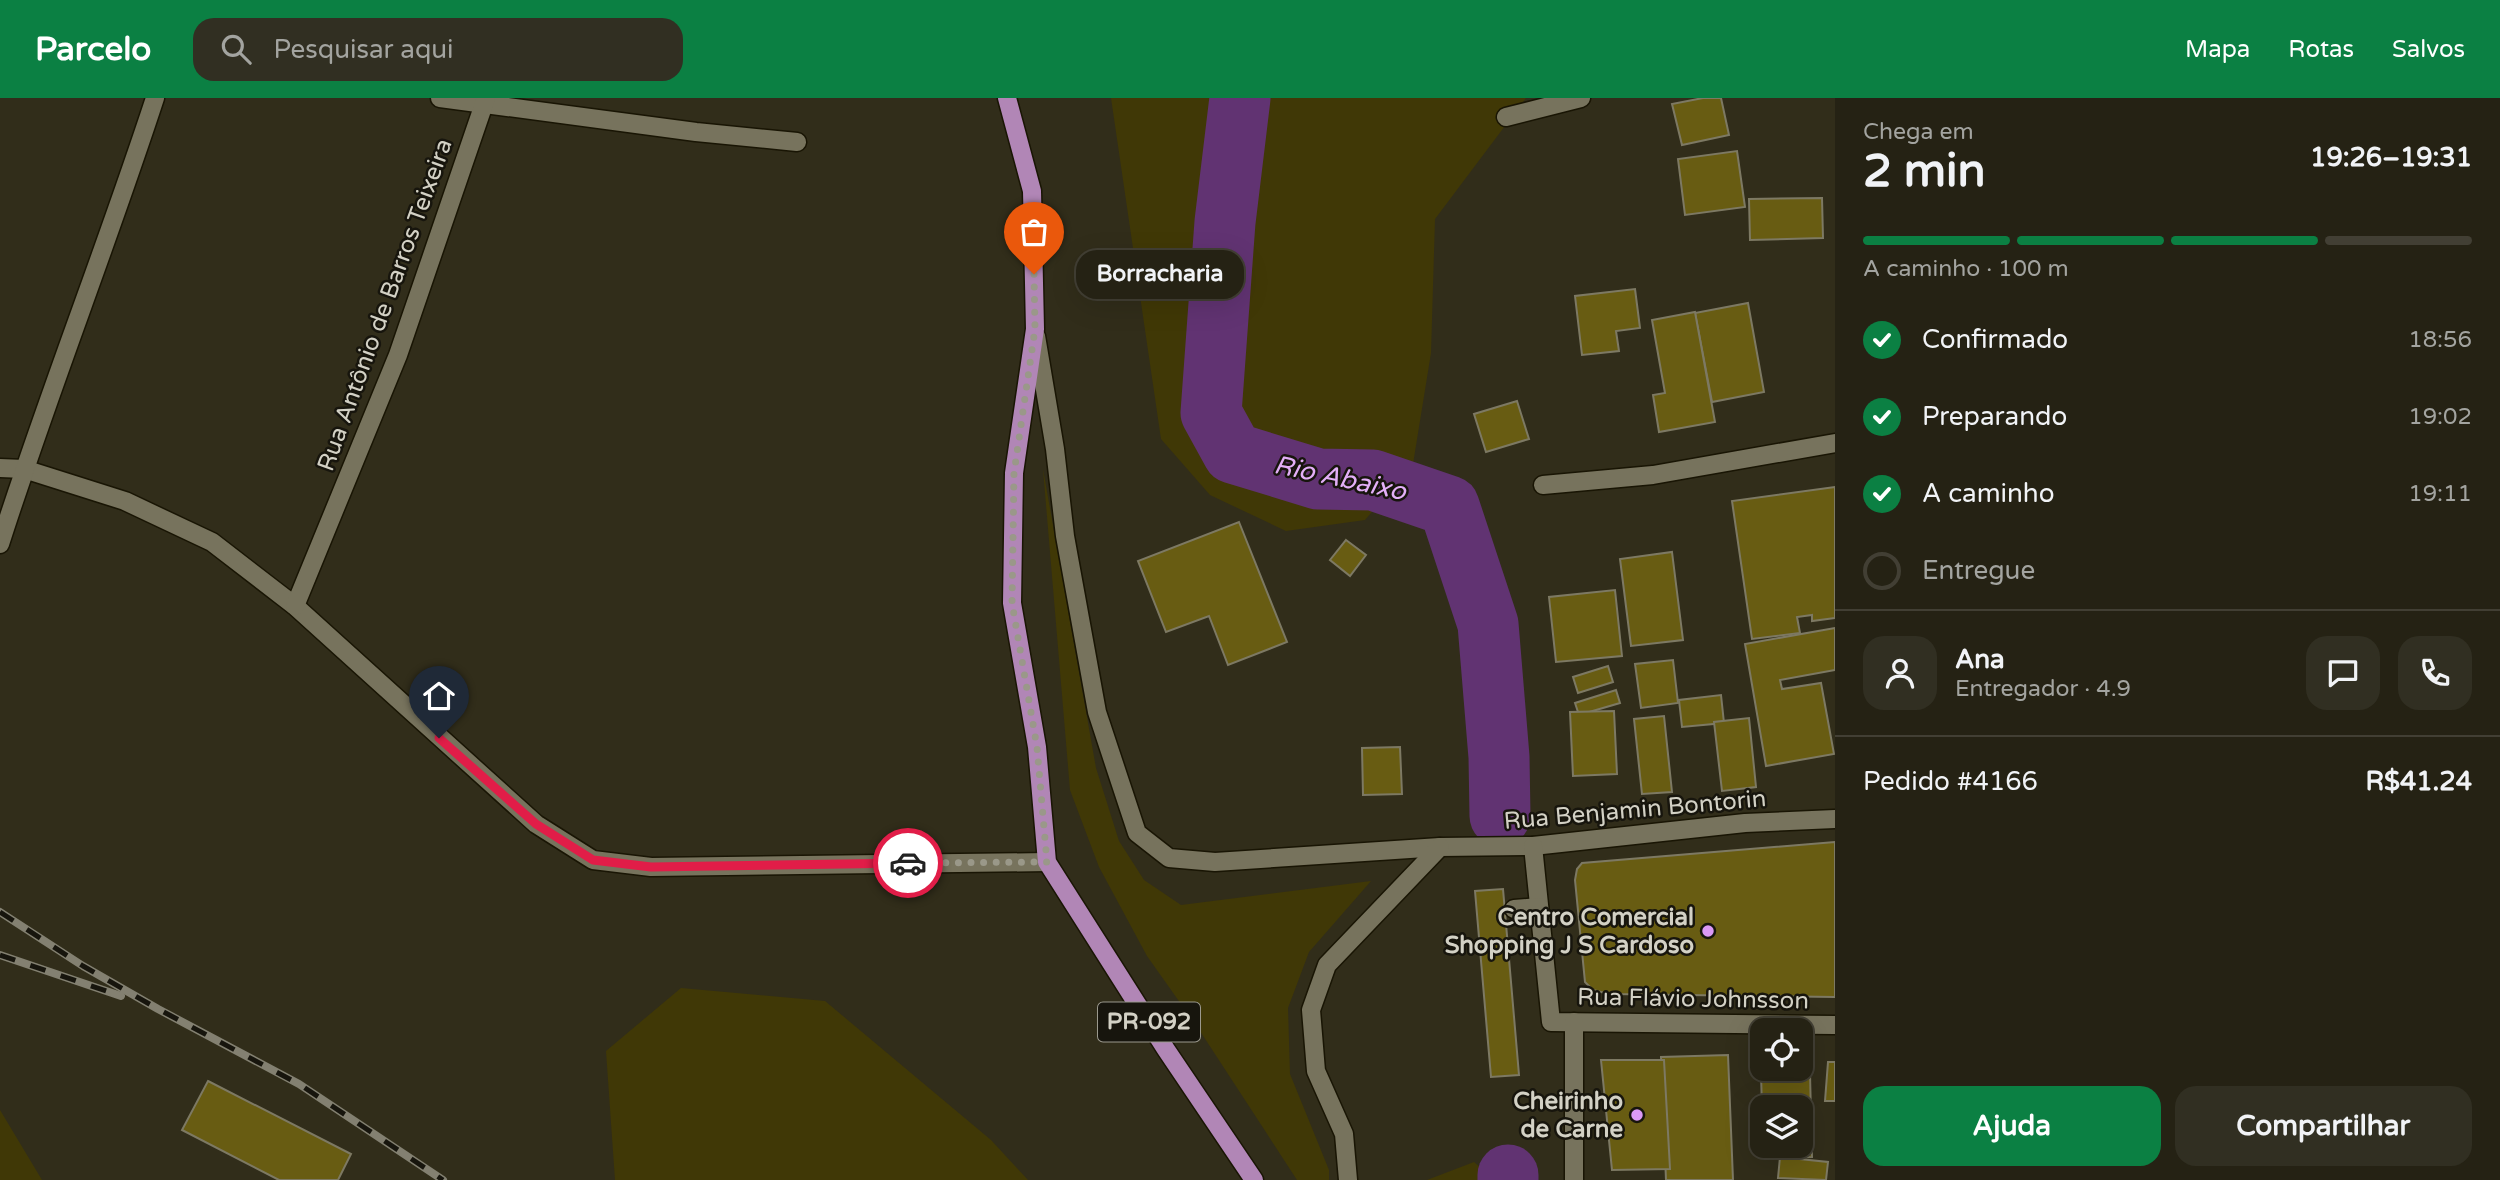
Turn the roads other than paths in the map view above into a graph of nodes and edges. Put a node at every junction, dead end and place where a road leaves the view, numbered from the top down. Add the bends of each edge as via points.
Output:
1 (155, 98) edge
2 (440, 98) edge
3 (1007, 98) edge
4 (1581, 98) edge
5 (485, 101) edge
6 (1506, 117) dead end
7 (797, 142) dead end
8 (1035, 329) junction
9 (1835, 443) edge
10 (0, 468) edge
11 (24, 469) junction
12 (1543, 485) dead end
13 (0, 544) edge
14 (295, 606) junction
15 (1835, 819) edge
16 (1532, 846) junction
17 (1440, 847) junction
18 (1047, 862) junction
19 (1539, 907) junction
20 (1514, 909) dead end
21 (1574, 1022) junction
22 (1835, 1025) edge
23 (1254, 1180) edge
24 (1349, 1180) edge
25 (1574, 1180) edge

1 - 11 street
2 - 5 street
3 - 8 main road, PR-092 via 1032,191
4 - 6 street
5 - 7 street
5 - 14 street, Rua Antônio de Barros Teixeira via 398,355
8 - 17 street, Rua Benjamin Bontorin via 1097,712 1138,834 1168,858 1215,862
8 - 18 main road, PR-092 via 1014,473 1012,603 1037,747
9 - 12 street via 1653,475
10 - 11 street
11 - 13 street
11 - 14 street via 125,501 212,542
14 - 18 street via 536,824 593,860 651,867
15 - 16 street, Rua Benjamin Bontorin via 1745,823
16 - 17 street, Rua Benjamin Bontorin
16 - 19 street
17 - 24 street via 1327,965 1311,1010 1316,1071 1343,1134
18 - 23 main road, PR-092
19 - 20 street
19 - 21 street, Rua Flávio Johnsson via 1551,1022
21 - 22 street, Rua Flávio Johnsson
21 - 25 street

